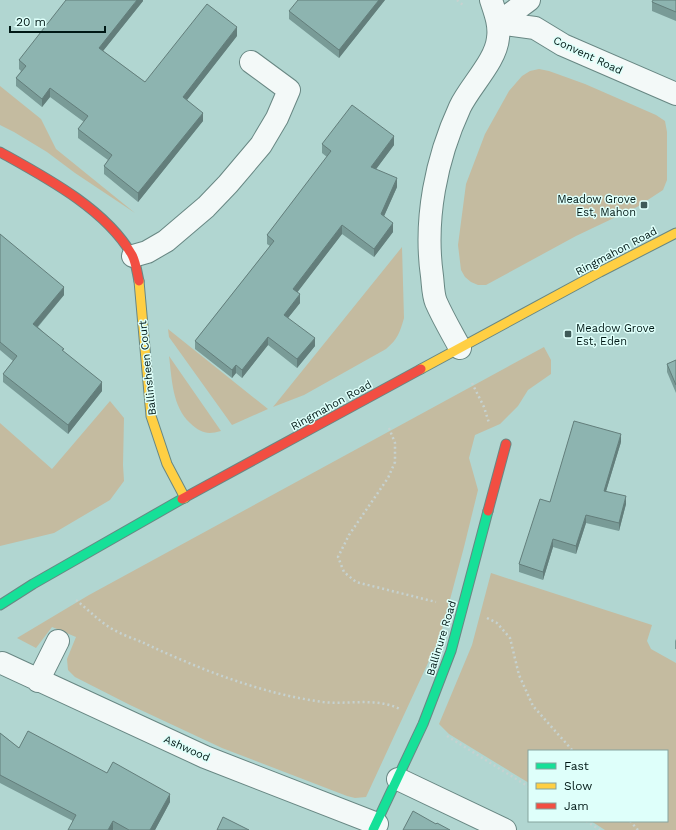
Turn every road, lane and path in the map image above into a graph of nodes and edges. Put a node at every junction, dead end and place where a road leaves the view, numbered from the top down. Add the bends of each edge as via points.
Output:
1 (491, 0) edge
2 (529, 0) edge
3 (498, 22) junction
4 (251, 62) dead end
5 (676, 94) edge
6 (0, 152) edge
7 (676, 233) edge
8 (133, 256) junction
9 (460, 348) junction
10 (472, 383) dead end
11 (389, 428) dead end
12 (506, 444) joint
13 (185, 498) junction
14 (76, 600) dead end
15 (437, 602) dead end
16 (0, 605) edge
17 (485, 617) dead end
18 (58, 642) dead end
19 (2, 663) dead end
20 (38, 681) junction
21 (403, 710) dead end
22 (423, 724) junction
23 (571, 750) edge
24 (398, 779) junction
25 (528, 786) edge
26 (588, 822) edge
27 (631, 822) edge
28 (375, 827) edge
29 (506, 830) edge
30 (600, 830) edge
31 (638, 830) edge

1 - 3 street
2 - 3 street
3 - 5 street, Convent Road via 535,28 563,45
3 - 9 street via 498,39 492,56 461,106 440,160 431,214 429,259 436,301
4 - 8 street via 289,90 277,118 261,145 222,190 181,229 166,242
6 - 8 street, Ballinsheen Court via 43,176 97,213 119,235
7 - 9 street, Ringmahon Road
8 - 13 street, Ballinsheen Court via 140,284 151,416 167,464
9 - 13 street, Ringmahon Road
10 - 12 path via 484,407 491,430
11 - 15 path via 395,443 395,462 388,478 349,535 338,557 344,572 356,582
12 - 22 street, Ballinure Road via 451,651
13 - 16 street, Ringmahon Road
14 - 21 path via 107,626 226,678 285,695 324,702 370,701 393,705
17 - 23 path via 497,623 510,638 518,675 533,706
18 - 20 street
19 - 20 street, Ashwood
20 - 28 street, Ashwood via 205,757
22 - 24 street, Ballinure Road
22 - 25 path
24 - 28 street, Ballinure Road
24 - 29 street
26 - 30 path
27 - 31 path

